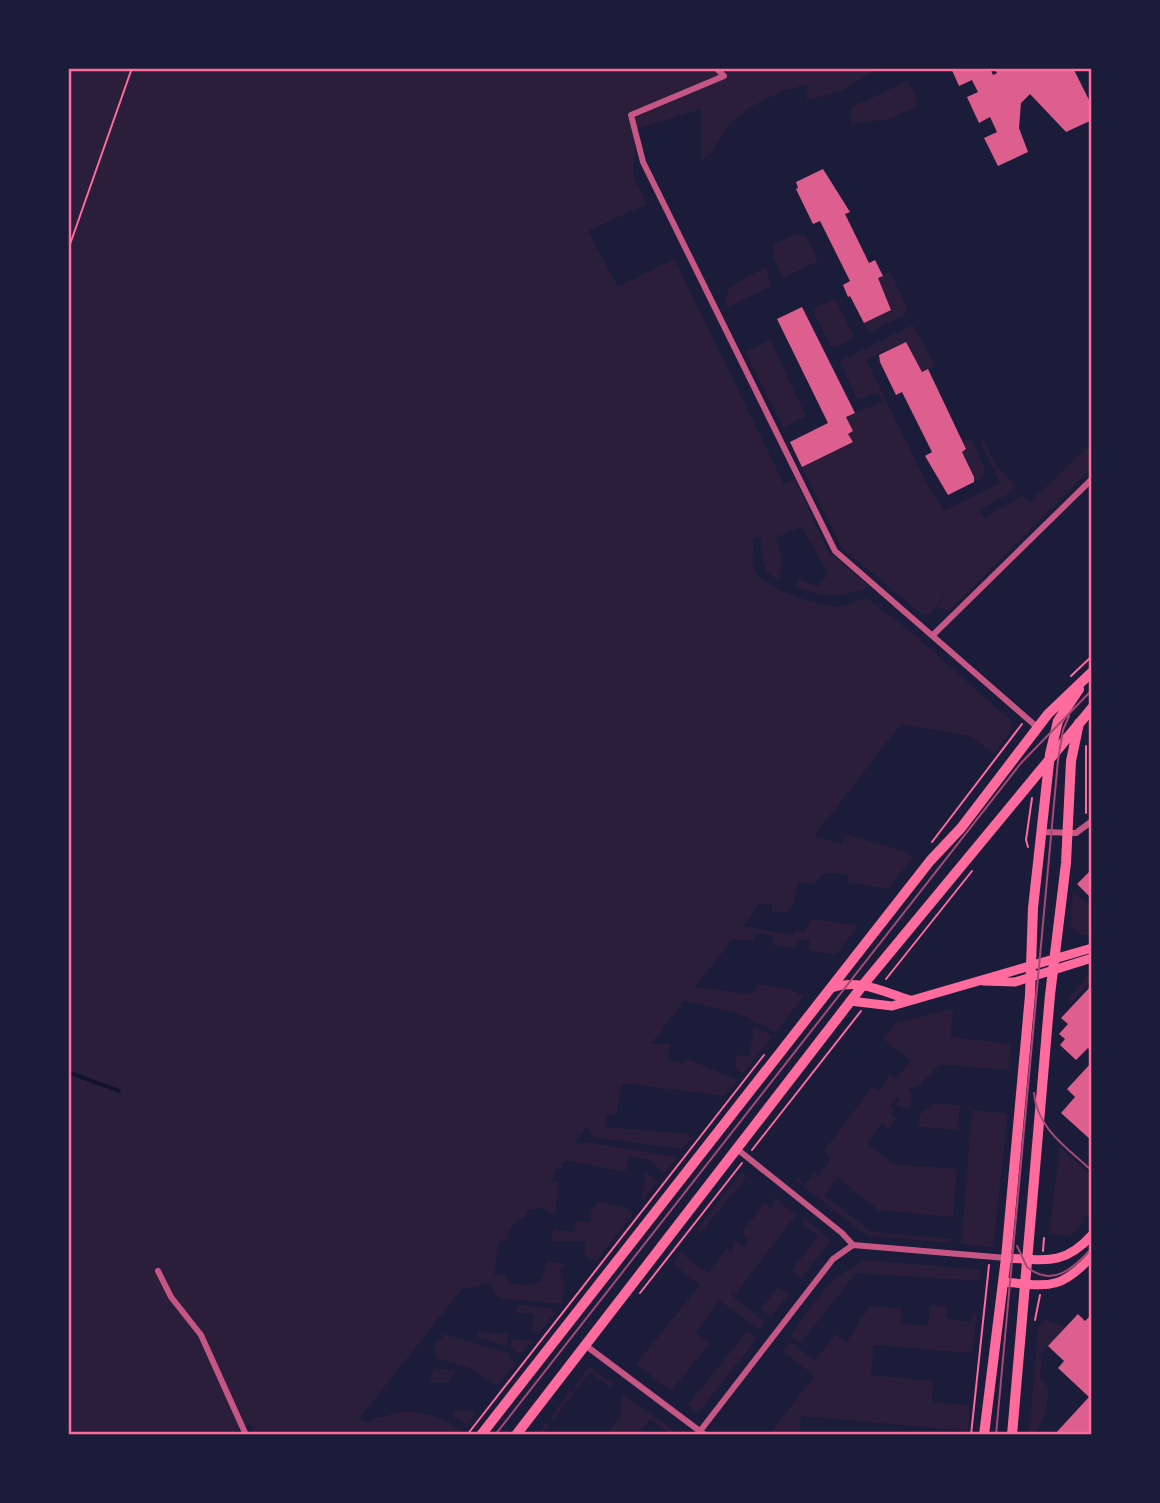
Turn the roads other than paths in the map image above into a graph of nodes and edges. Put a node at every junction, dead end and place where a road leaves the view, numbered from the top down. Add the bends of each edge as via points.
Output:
1 (716, 68) edge
2 (1092, 479) edge
3 (933, 635) junction
4 (1092, 672) edge
5 (1082, 682) junction
6 (1092, 708) edge
7 (1080, 719) junction
8 (1037, 727) junction
9 (1050, 754) junction
10 (1092, 821) edge
11 (1043, 832) junction
12 (1068, 834) junction
13 (1092, 948) edge
14 (1055, 957) junction
15 (1092, 958) edge
16 (1030, 964) junction
17 (1053, 971) junction
18 (1031, 978) junction
19 (983, 981) junction
20 (863, 985) junction
21 (831, 988) junction
22 (850, 1001) junction
23 (911, 1001) junction
24 (737, 1149) junction
25 (1092, 1235) edge
26 (853, 1245) junction
27 (1092, 1256) edge
28 (1006, 1258) junction
29 (1027, 1259) junction
30 (158, 1271) dead end
31 (1004, 1282) junction
32 (1026, 1284) junction
33 (586, 1345) junction
34 (700, 1434) edge
35 (246, 1435) edge
36 (481, 1435) edge
37 (516, 1435) edge
38 (984, 1435) edge
39 (1012, 1435) edge

1 - 3 street via 724,76 631,115 643,162 835,551
2 - 3 street
3 - 8 street
4 - 5 main road
5 - 8 main road
5 - 9 main road via 1058,721
6 - 7 main road
7 - 9 main road
7 - 12 main road via 1071,761
8 - 21 main road
9 - 11 main road
9 - 20 main road
10 - 12 street
11 - 12 street
11 - 16 main road
12 - 14 main road
13 - 14 main road
14 - 16 main road
14 - 17 main road
15 - 17 main road
16 - 18 main road
16 - 19 main road
17 - 18 main road
17 - 29 main road
18 - 19 main road via 996,984
18 - 28 main road
19 - 23 main road
20 - 21 main road
20 - 22 main road
20 - 23 main road
21 - 36 main road
22 - 23 main road via 892,1006
22 - 24 main road
24 - 26 street
24 - 33 main road
25 - 29 main road via 1069,1256
26 - 28 street
26 - 34 street via 833,1259
27 - 32 main road via 1065,1281
28 - 29 main road
28 - 31 main road
29 - 32 main road
30 - 35 street via 171,1297 201,1335
31 - 32 main road
31 - 38 main road
32 - 39 main road
33 - 34 street
33 - 37 main road

